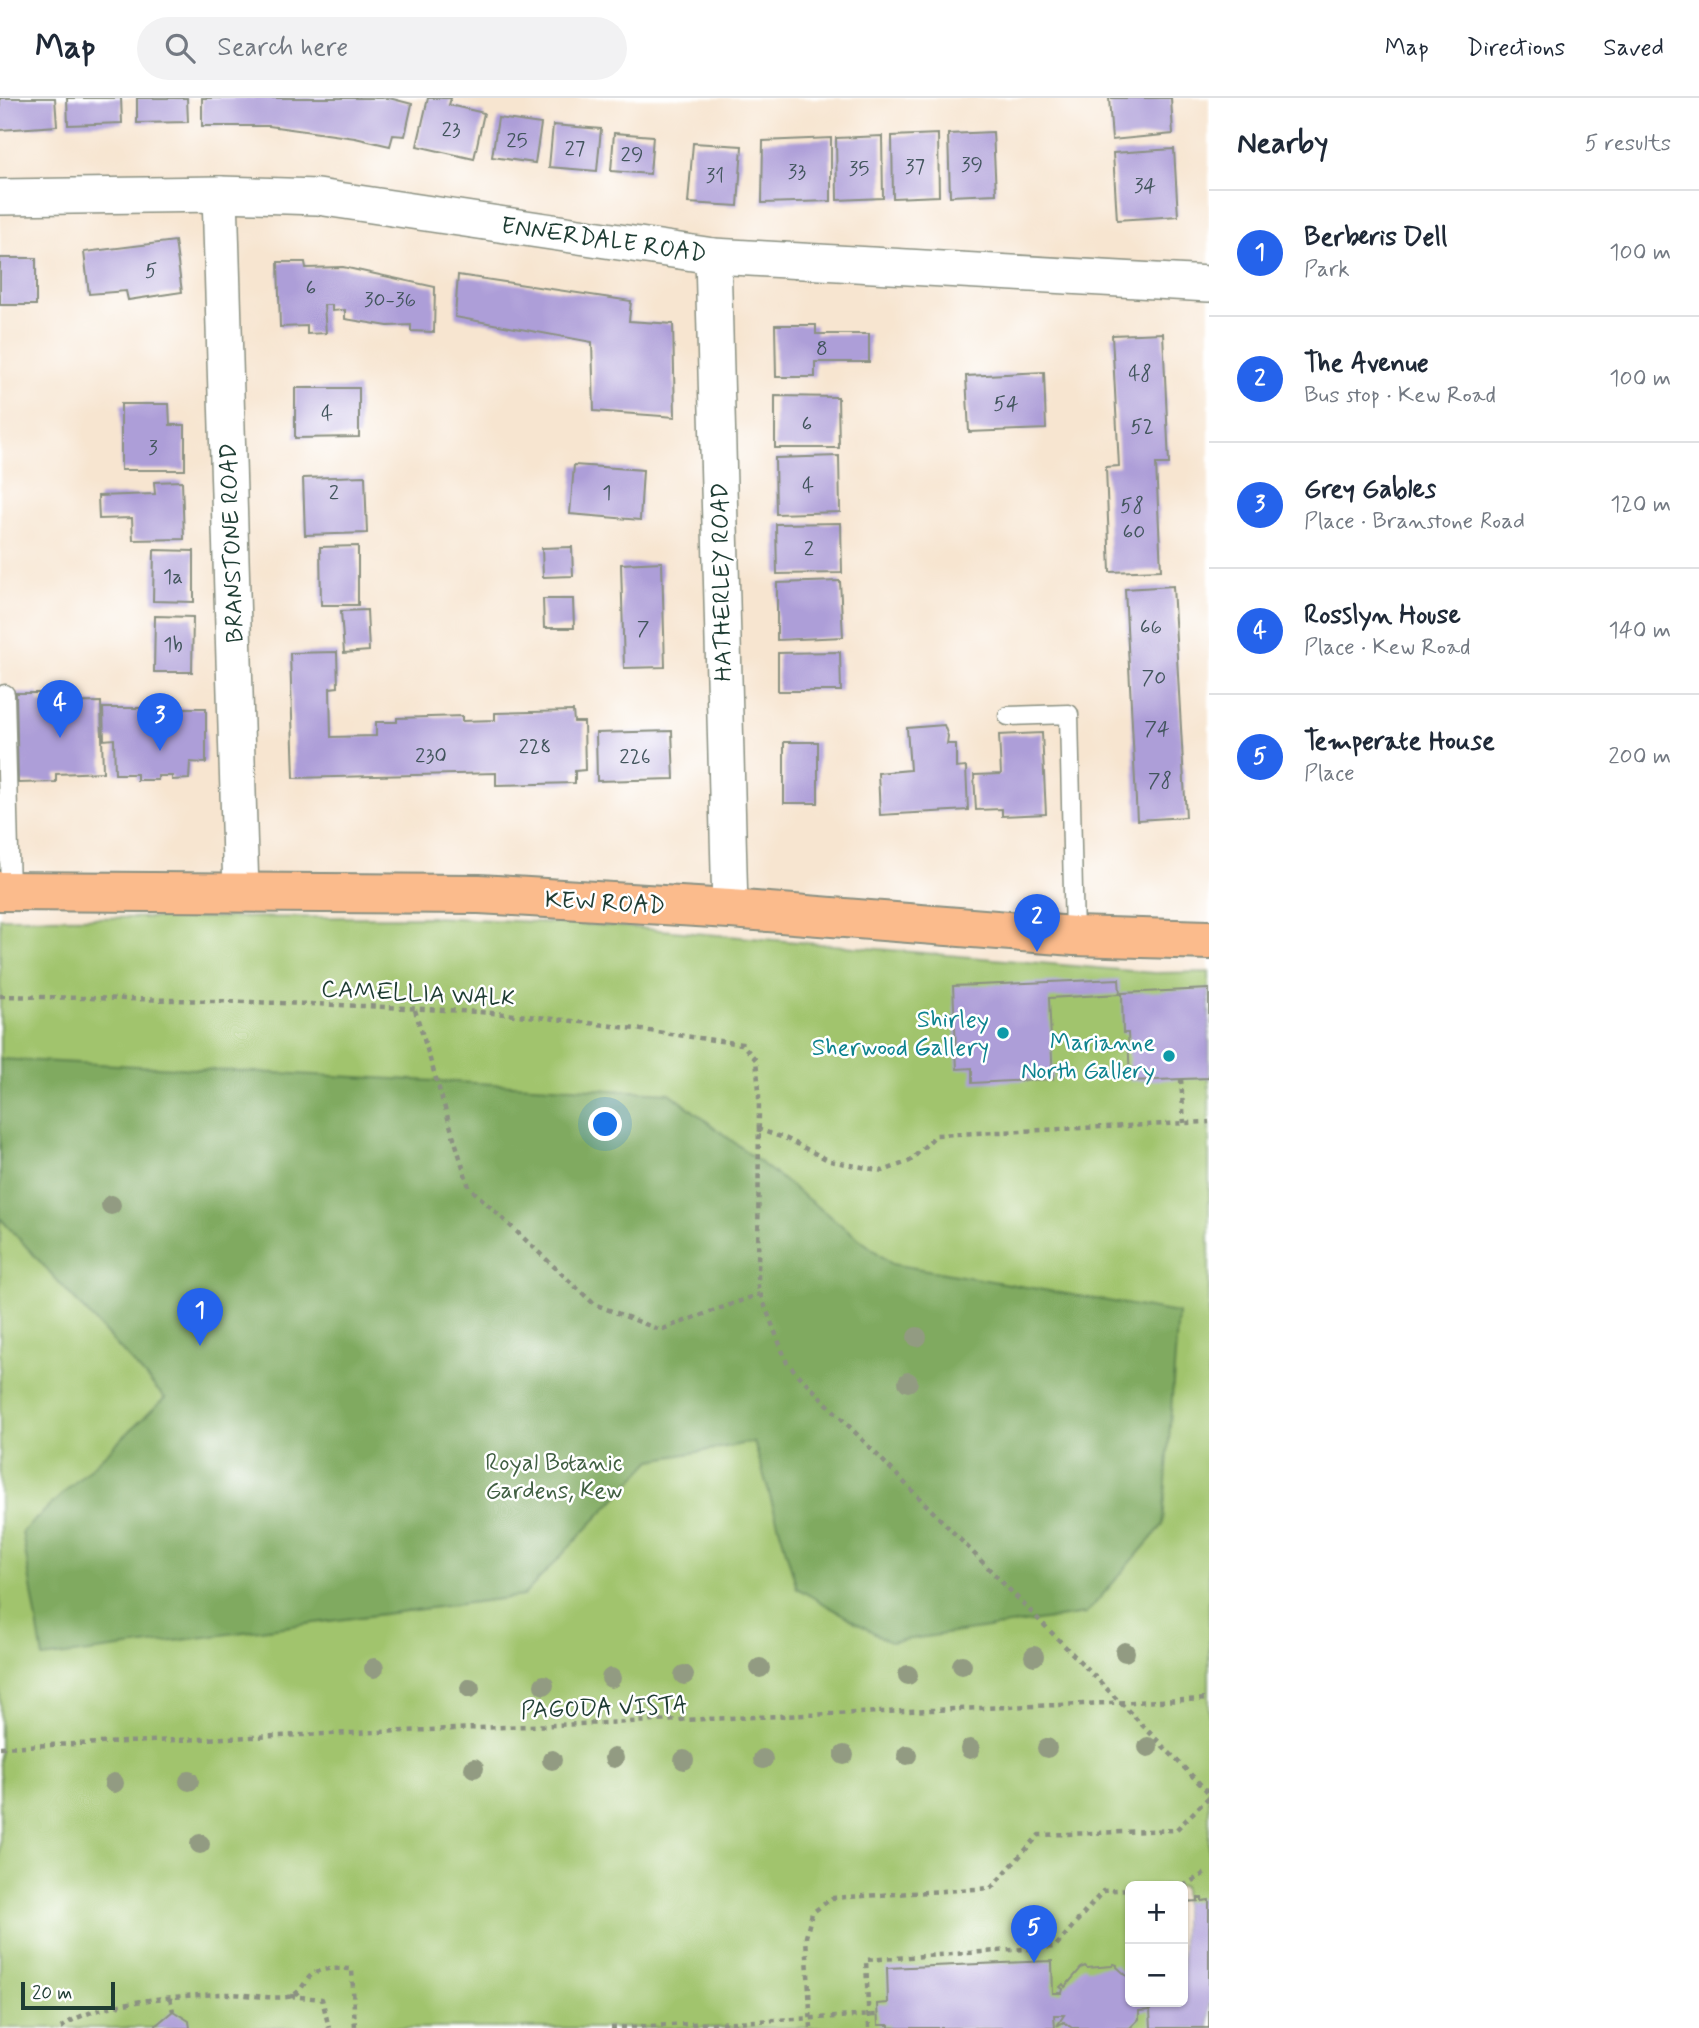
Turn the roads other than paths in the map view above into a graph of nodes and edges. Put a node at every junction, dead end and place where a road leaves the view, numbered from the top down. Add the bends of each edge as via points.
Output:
1 (220, 194) junction
2 (0, 197) edge
3 (713, 256) junction
4 (1209, 284) edge
5 (5, 694) dead end
6 (1008, 716) dead end
7 (5, 891) edge
8 (241, 892) junction
9 (730, 909) junction
10 (1074, 936) junction
11 (1209, 940) edge

1 - 2 street, ENNERDALE ROAD
1 - 3 street, ENNERDALE ROAD via 318,197
1 - 8 street, BRANSTONE ROAD
3 - 4 street, ENNERDALE ROAD
3 - 9 street, HATHERLEY ROAD
5 - 7 lane
6 - 10 lane via 1069,714
7 - 8 main road, KEW ROAD
8 - 9 main road, KEW ROAD via 479,894
9 - 10 main road, KEW ROAD
10 - 11 main road, KEW ROAD

